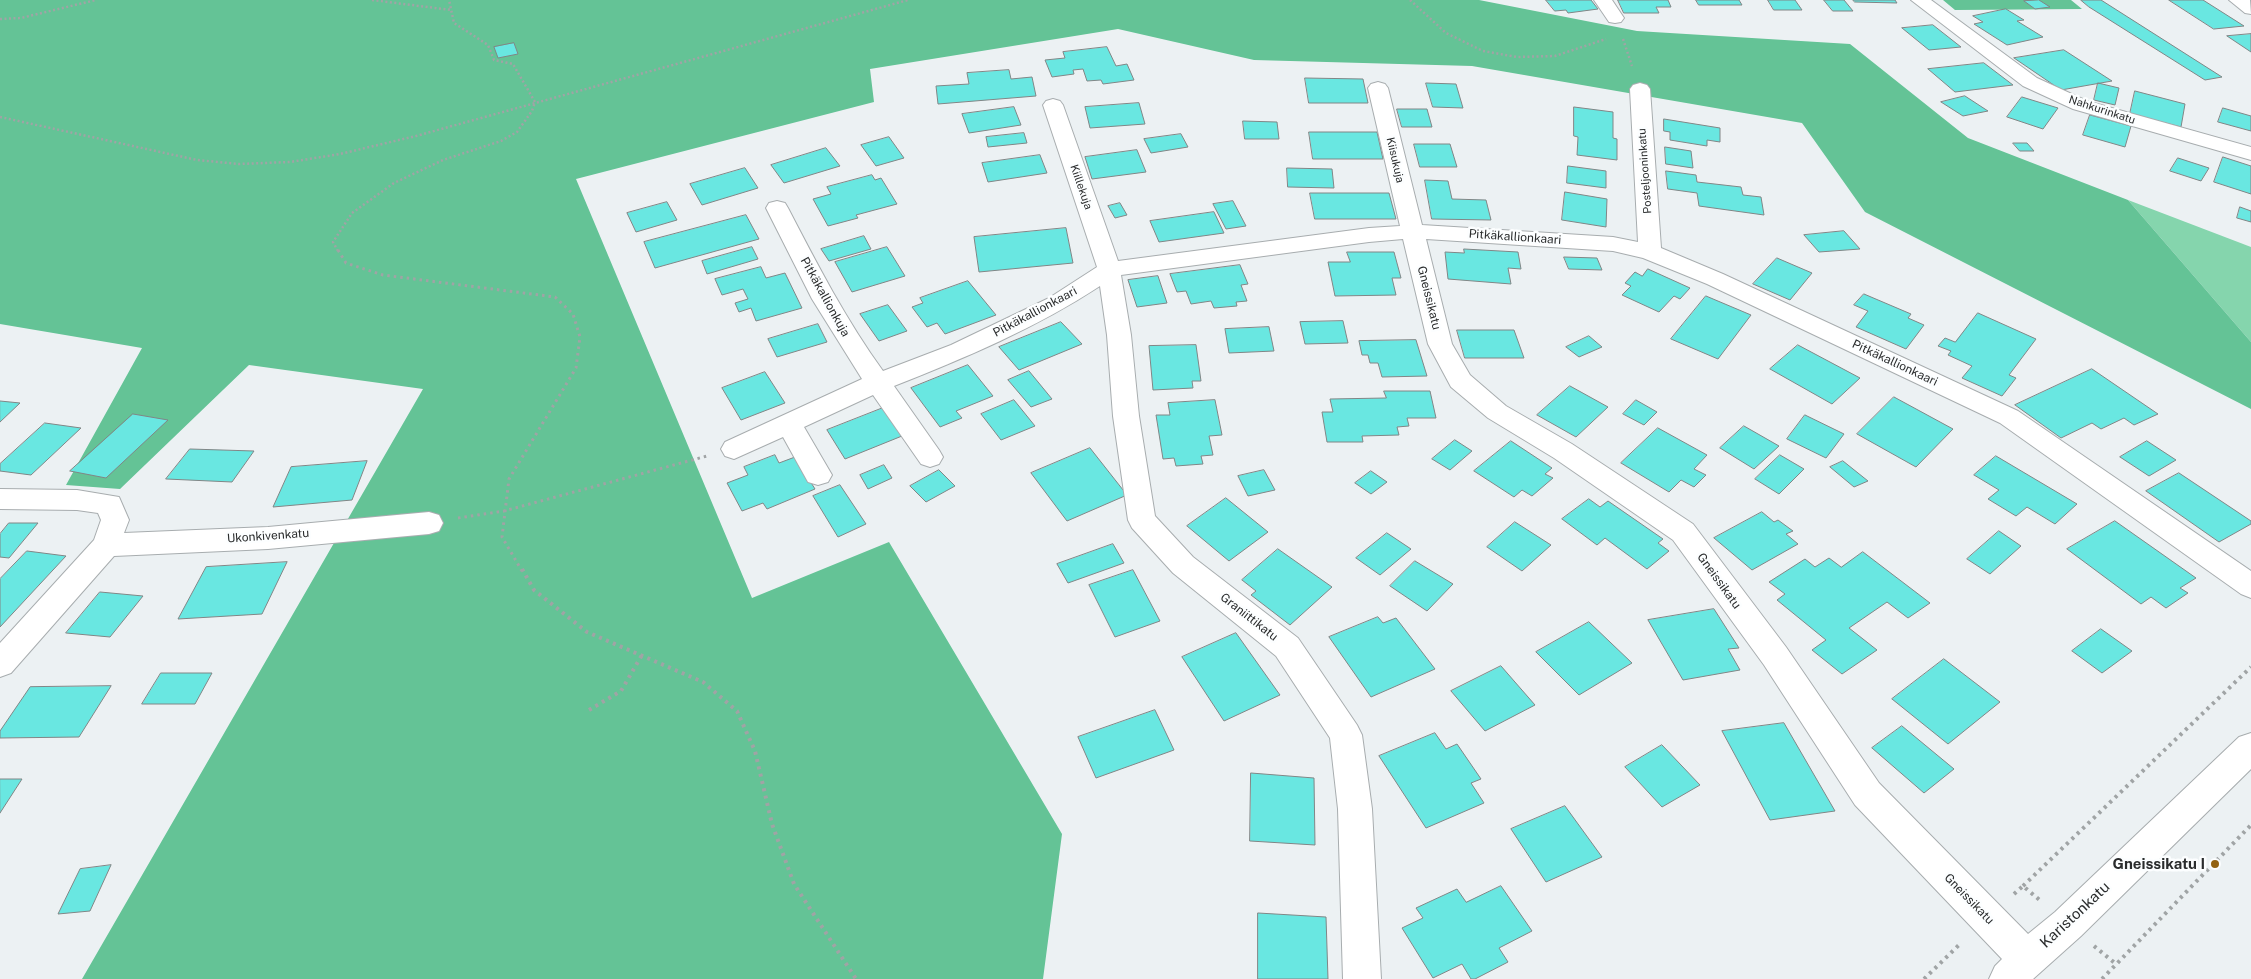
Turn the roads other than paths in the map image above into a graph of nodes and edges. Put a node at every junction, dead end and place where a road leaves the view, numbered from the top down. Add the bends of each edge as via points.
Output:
1 (1602, 0) edge
2 (1920, 0) edge
3 (2238, 0) edge
4 (2251, 9) edge
5 (1615, 18) road end
6 (1378, 88) dead end
7 (1640, 89) road end
8 (1053, 104) dead end
9 (2251, 154) edge
10 (777, 208) dead end
11 (1412, 232) junction
12 (1650, 252) junction
13 (1109, 269) junction
14 (877, 383) junction
15 (789, 424) junction
16 (734, 449) road end
17 (930, 457) dead end
18 (818, 475) dead end
19 (0, 499) edge
20 (429, 523) road end
21 (106, 545) junction
22 (2251, 586) edge
23 (0, 664) edge
24 (2251, 747) edge
25 (2018, 969) edge
26 (1362, 979) edge

1 - 5 street
2 - 9 street, Nahkurinkatu via 1984,50 2038,86 2080,105
3 - 4 street
6 - 11 street, Kiisukuja
7 - 12 street, Posteljooninkatu
8 - 13 street, Kiillekuja
10 - 14 street, Pitkäkallionkuja via 824,299
11 - 12 street, Pitkäkallionkaari via 1613,244
11 - 13 street, Pitkäkallionkaari
11 - 25 street, Gneissikatu via 1440,344 1460,381 1497,412 1683,532 1775,656 1867,794
12 - 22 street, Pitkäkallionkaari via 1715,279 2009,417
13 - 14 street, Pitkäkallionkaari via 1057,303 960,351
13 - 26 street, Graniittikatu via 1142,520 1183,565 1287,647 1346,735 1355,809
14 - 15 street, Pitkäkallionkaari
14 - 17 street, Pitkäkallionkuja
15 - 16 street, Pitkäkallionkaari
15 - 18 street
19 - 21 street via 109,504 115,520
20 - 21 street, Ukonkivenkatu via 268,538
21 - 23 street
24 - 25 street, Karistonkatu

